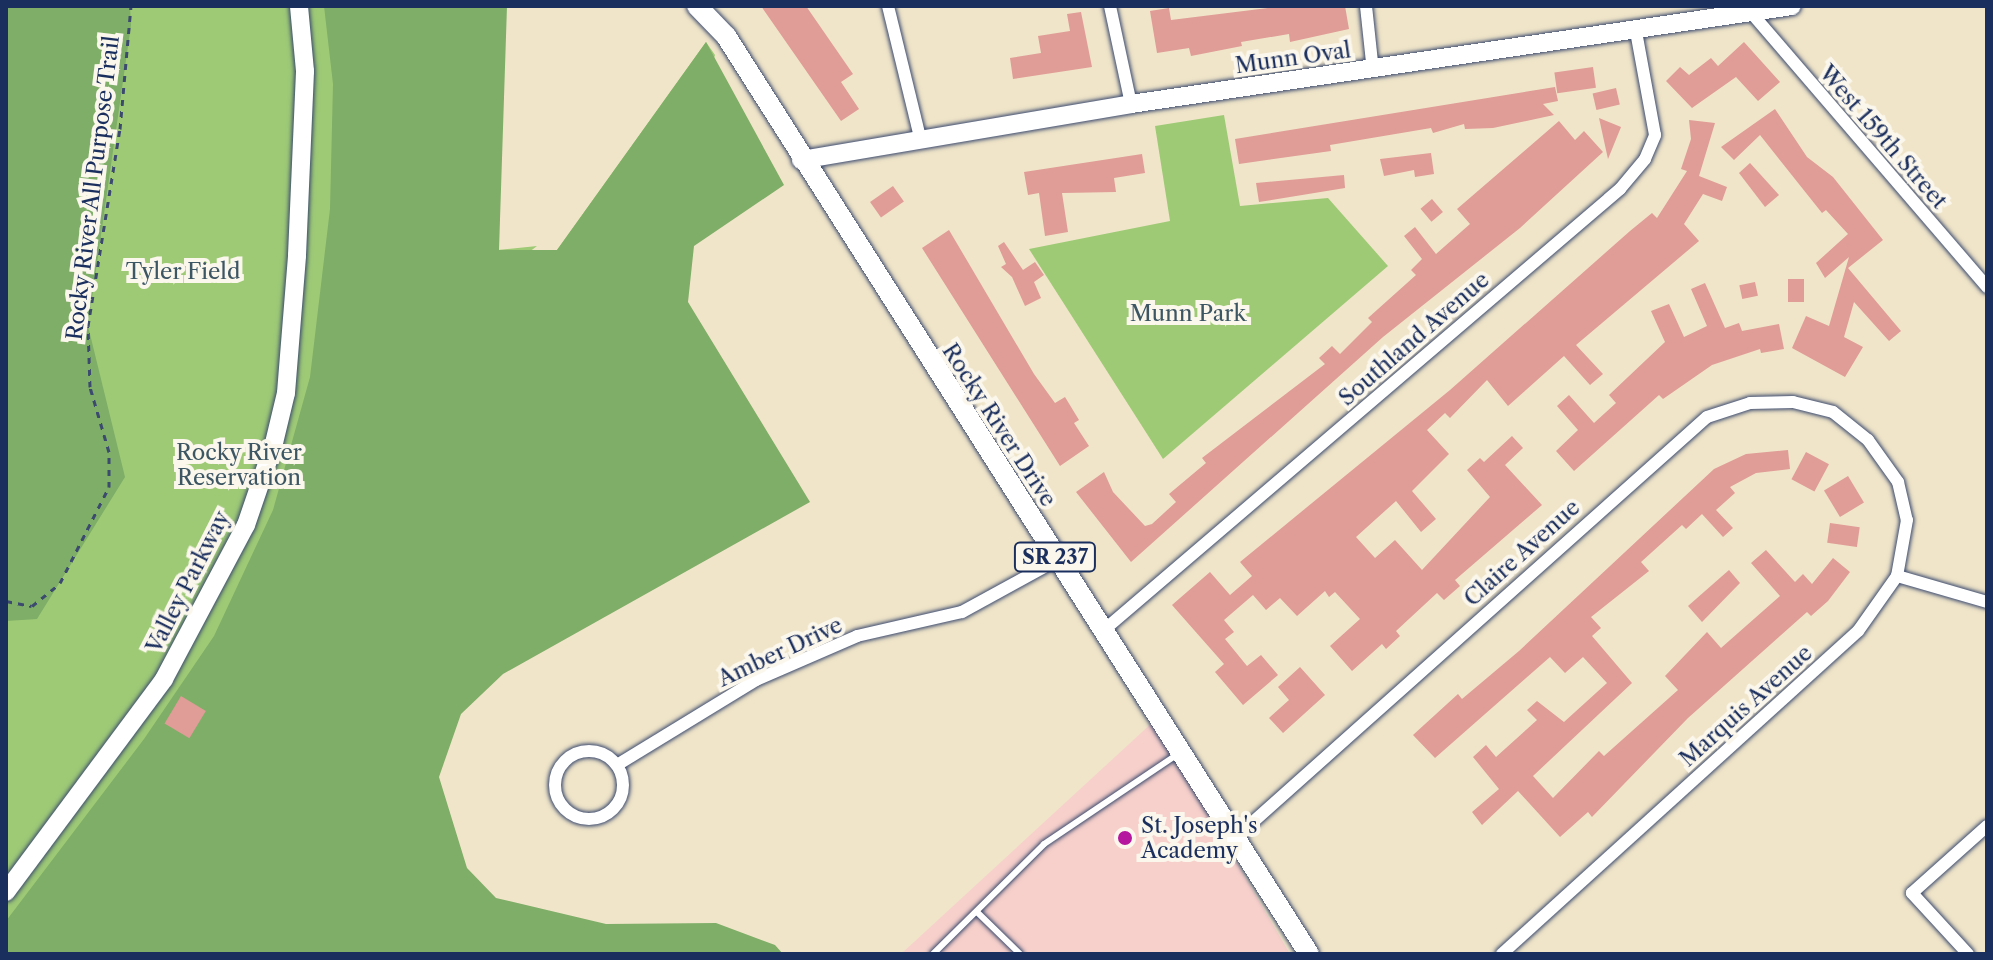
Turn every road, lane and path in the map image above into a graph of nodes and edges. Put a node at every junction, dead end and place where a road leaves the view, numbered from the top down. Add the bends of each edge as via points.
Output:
1 (131, 6) edge
2 (299, 6) edge
3 (697, 6) edge
4 (888, 6) edge
5 (1110, 6) edge
6 (1366, 6) edge
7 (1792, 6) edge
8 (1748, 10) edge
9 (1636, 31) junction
10 (1373, 71) junction
11 (1131, 104) junction
12 (921, 141) junction
13 (801, 160) junction
14 (1987, 287) edge
15 (1868, 440) joint
16 (1057, 560) junction
17 (1897, 576) junction
18 (6, 601) edge
19 (1987, 602) edge
20 (1104, 630) junction
21 (1181, 752) junction
22 (617, 765) junction
23 (1987, 826) edge
24 (1235, 838) junction
25 (6, 892) edge
26 (977, 912) junction
27 (933, 954) edge
28 (1020, 954) edge
29 (1309, 954) edge
30 (1502, 954) edge
31 (1968, 954) edge

1 - 18 path, Rocky River All Purpose Trail via 120,129 88,326 90,387 109,452 109,487 60,583 32,606
2 - 25 street, Valley Parkway via 305,71 296,287 286,393 274,443 246,525 164,679
3 - 13 main road, Rocky River Drive / SR 237 via 726,36
4 - 12 street
5 - 11 street
6 - 10 street
7 - 8 street, Munn Oval
8 - 9 street, Munn Oval
8 - 14 street, West 159th Street
9 - 10 street, Munn Oval
9 - 20 street, Southland Avenue via 1655,135 1645,159 1620,189
10 - 11 street, Munn Oval
11 - 12 street, Munn Oval
12 - 13 street, Munn Oval
13 - 16 main road, Rocky River Drive / SR 237
15 - 17 street, Marquis Avenue via 1898,482 1907,520
15 - 24 street, Claire Avenue via 1833,412 1793,402 1750,403 1707,417
16 - 20 main road, Rocky River Drive / SR 237
16 - 22 street, Amber Drive via 962,612 857,636 791,664
17 - 19 street
17 - 30 street, Marquis Avenue via 1858,631
20 - 21 main road, Rocky River Drive / SR 237
21 - 24 main road, Rocky River Drive / SR 237
21 - 26 lane via 1044,844
22 - 22 street via 600,753 569,758 555,786 562,805 581,818 604,815 623,788
23 - 31 street via 1912,893
24 - 29 main road, Rocky River Drive / SR 237
26 - 27 lane
26 - 28 lane

